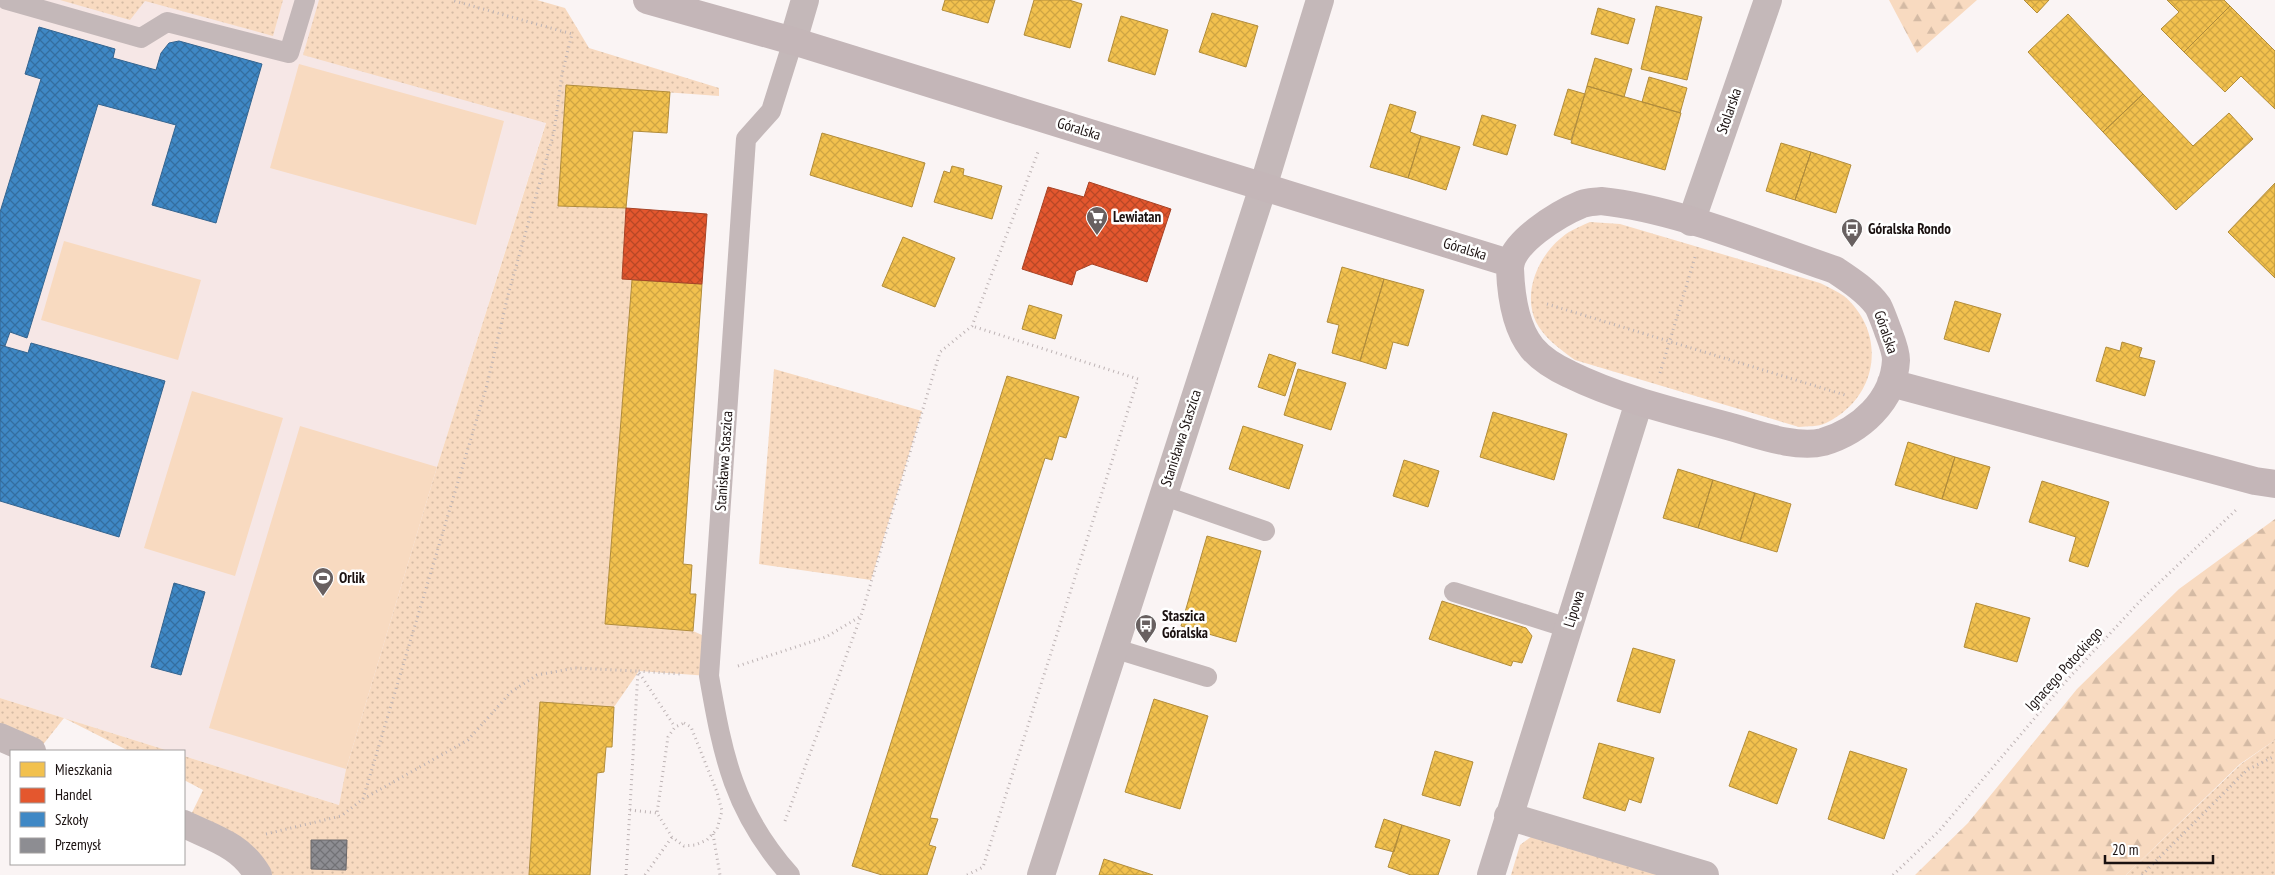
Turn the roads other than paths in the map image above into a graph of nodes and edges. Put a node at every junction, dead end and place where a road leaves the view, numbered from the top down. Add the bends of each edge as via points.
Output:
1 (6, 0) edge
2 (305, 0) edge
3 (647, 0) edge
4 (805, 0) edge
5 (1320, 0) edge
6 (1768, 0) edge
7 (793, 41) junction
8 (1263, 187) junction
9 (1698, 224) junction
10 (1509, 263) junction
11 (1885, 394) junction
12 (1645, 403) junction
13 (2265, 482) edge
14 (1162, 495) junction
15 (1265, 531) dead end
16 (1454, 592) dead end
17 (1568, 628) junction
18 (1113, 648) junction
19 (1207, 677) dead end
20 (0, 736) edge
21 (30, 750) edge
22 (1508, 816) junction
23 (185, 824) edge
24 (258, 875) edge
25 (790, 875) edge
26 (1041, 875) edge
27 (1490, 875) edge
28 (1705, 875) edge

1 - 2 lane via 141,38 167,22 289,53
3 - 7 street, Góralska
4 - 7 street
5 - 8 street, Stanisława Staszica
6 - 9 street, Stolarska
7 - 8 street, Góralska
7 - 25 lane, Stanisława Staszica via 771,111 746,139 709,676 722,749 742,805 772,855
8 - 10 street, Góralska
8 - 14 street, Stanisława Staszica
9 - 10 street, Góralska via 1635,205 1601,201 1584,203 1524,241
9 - 11 street, Góralska via 1835,270 1855,283 1878,306 1896,359
10 - 12 street via 1510,293 1519,324 1532,348 1548,363 1570,375
11 - 12 street via 1872,415 1852,429 1822,442 1789,442
11 - 13 street
12 - 17 street, Lipowa
14 - 15 lane
14 - 18 street, Stanisława Staszica
16 - 17 lane
17 - 22 street, Lipowa
18 - 19 lane
18 - 26 street, Stanisława Staszica
20 - 21 street
22 - 27 street, Lipowa
22 - 28 street
23 - 24 street via 226,843 249,859

